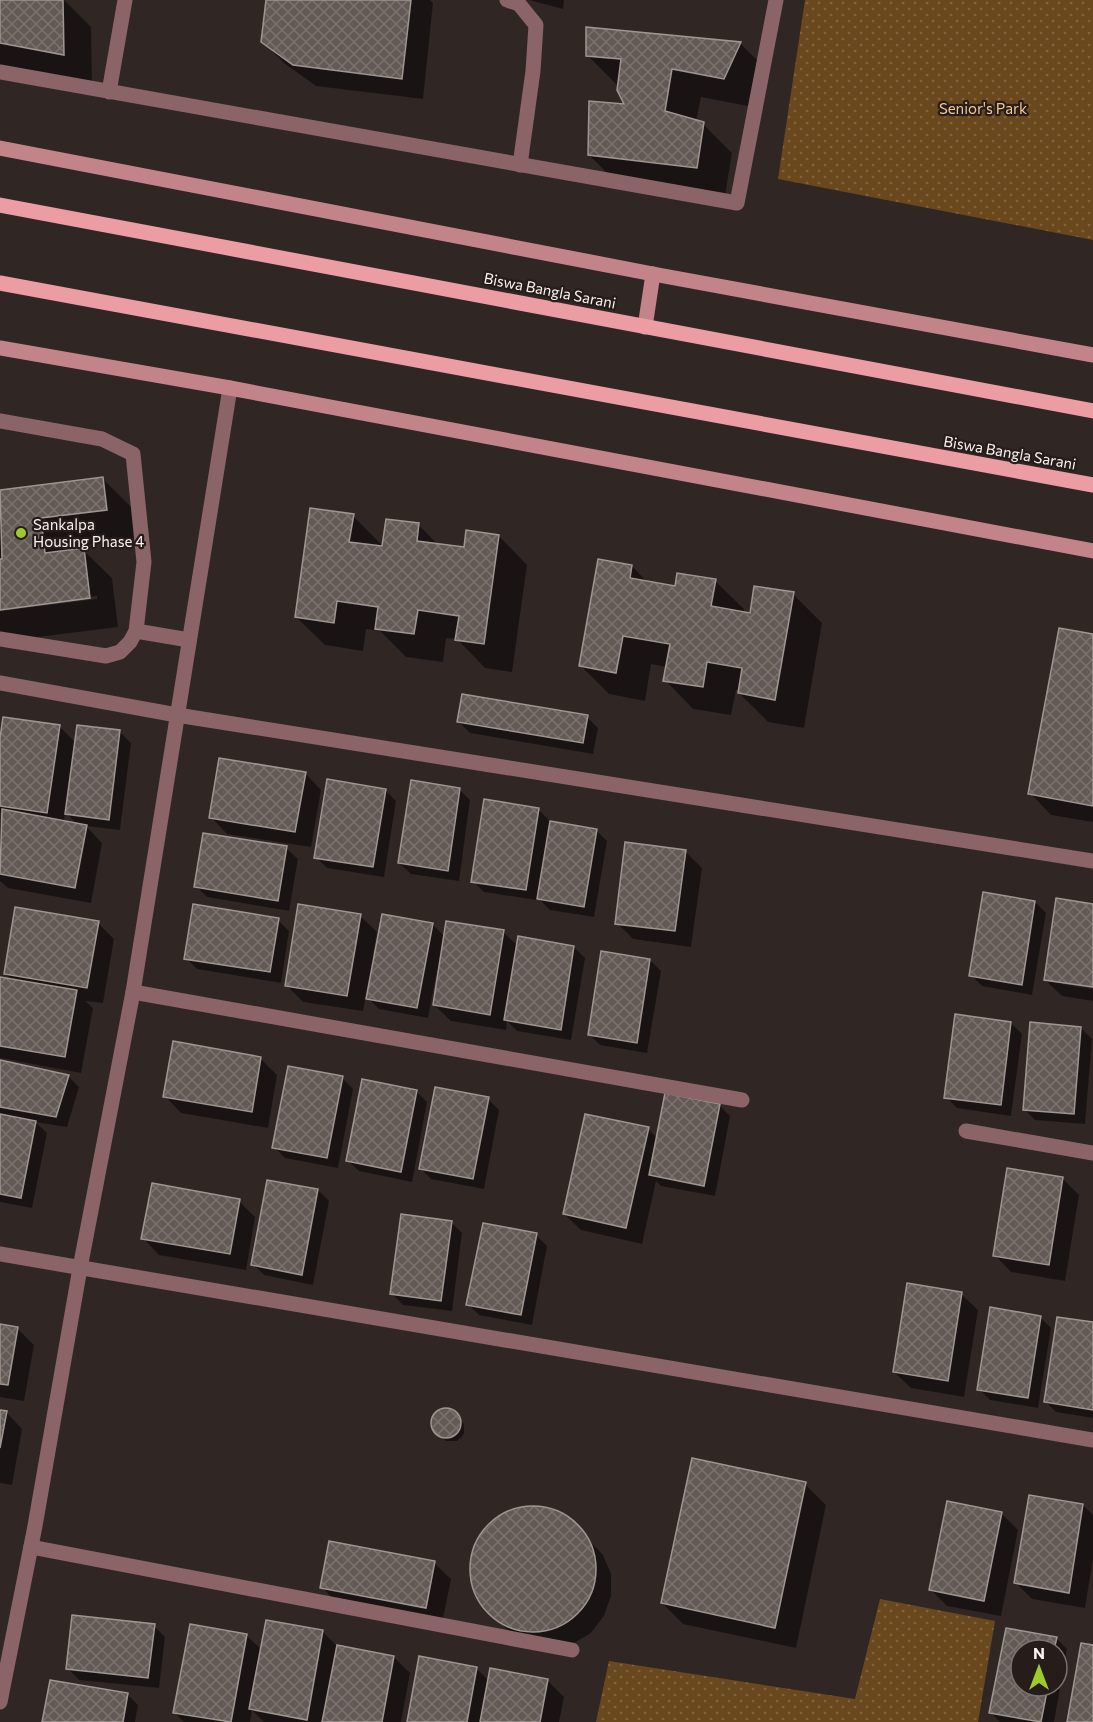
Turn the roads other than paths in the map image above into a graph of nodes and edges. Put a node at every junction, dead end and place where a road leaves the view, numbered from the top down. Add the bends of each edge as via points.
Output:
1 (125, 0) edge
2 (507, 0) edge
3 (776, 0) edge
4 (0, 72) edge
5 (109, 92) junction
6 (0, 148) edge
7 (520, 165) junction
8 (0, 205) edge
9 (653, 274) junction
10 (0, 283) edge
11 (645, 327) junction
12 (0, 348) edge
13 (1093, 355) edge
14 (230, 388) junction
15 (1093, 411) edge
16 (0, 421) edge
17 (1093, 485) edge
18 (1093, 551) edge
19 (136, 631) junction
20 (0, 639) edge
21 (189, 640) junction
22 (0, 683) edge
23 (177, 716) junction
24 (1093, 861) edge
25 (133, 992) junction
26 (742, 1100) dead end
27 (966, 1131) dead end
28 (1093, 1153) edge
29 (0, 1254) edge
30 (80, 1269) junction
31 (1093, 1440) edge
32 (31, 1548) junction
33 (572, 1650) dead end
34 (0, 1702) edge

1 - 5 street
2 - 7 street via 519,4 536,25
3 - 7 street via 737,203
4 - 5 street
5 - 7 street
6 - 9 street
8 - 11 main road, Biswa Bangla Sarani
9 - 11 street
9 - 13 street
10 - 17 main road, Biswa Bangla Sarani
11 - 15 main road, Biswa Bangla Sarani
12 - 14 street
14 - 18 street
14 - 21 street
16 - 19 street via 102,439 133,454 144,562
19 - 20 street via 120,652 106,656
19 - 21 street
21 - 23 street
22 - 23 street
23 - 24 street
23 - 25 street
25 - 26 street
25 - 30 street
27 - 28 street
29 - 30 street
30 - 31 street
30 - 32 street
32 - 33 street
32 - 34 street

